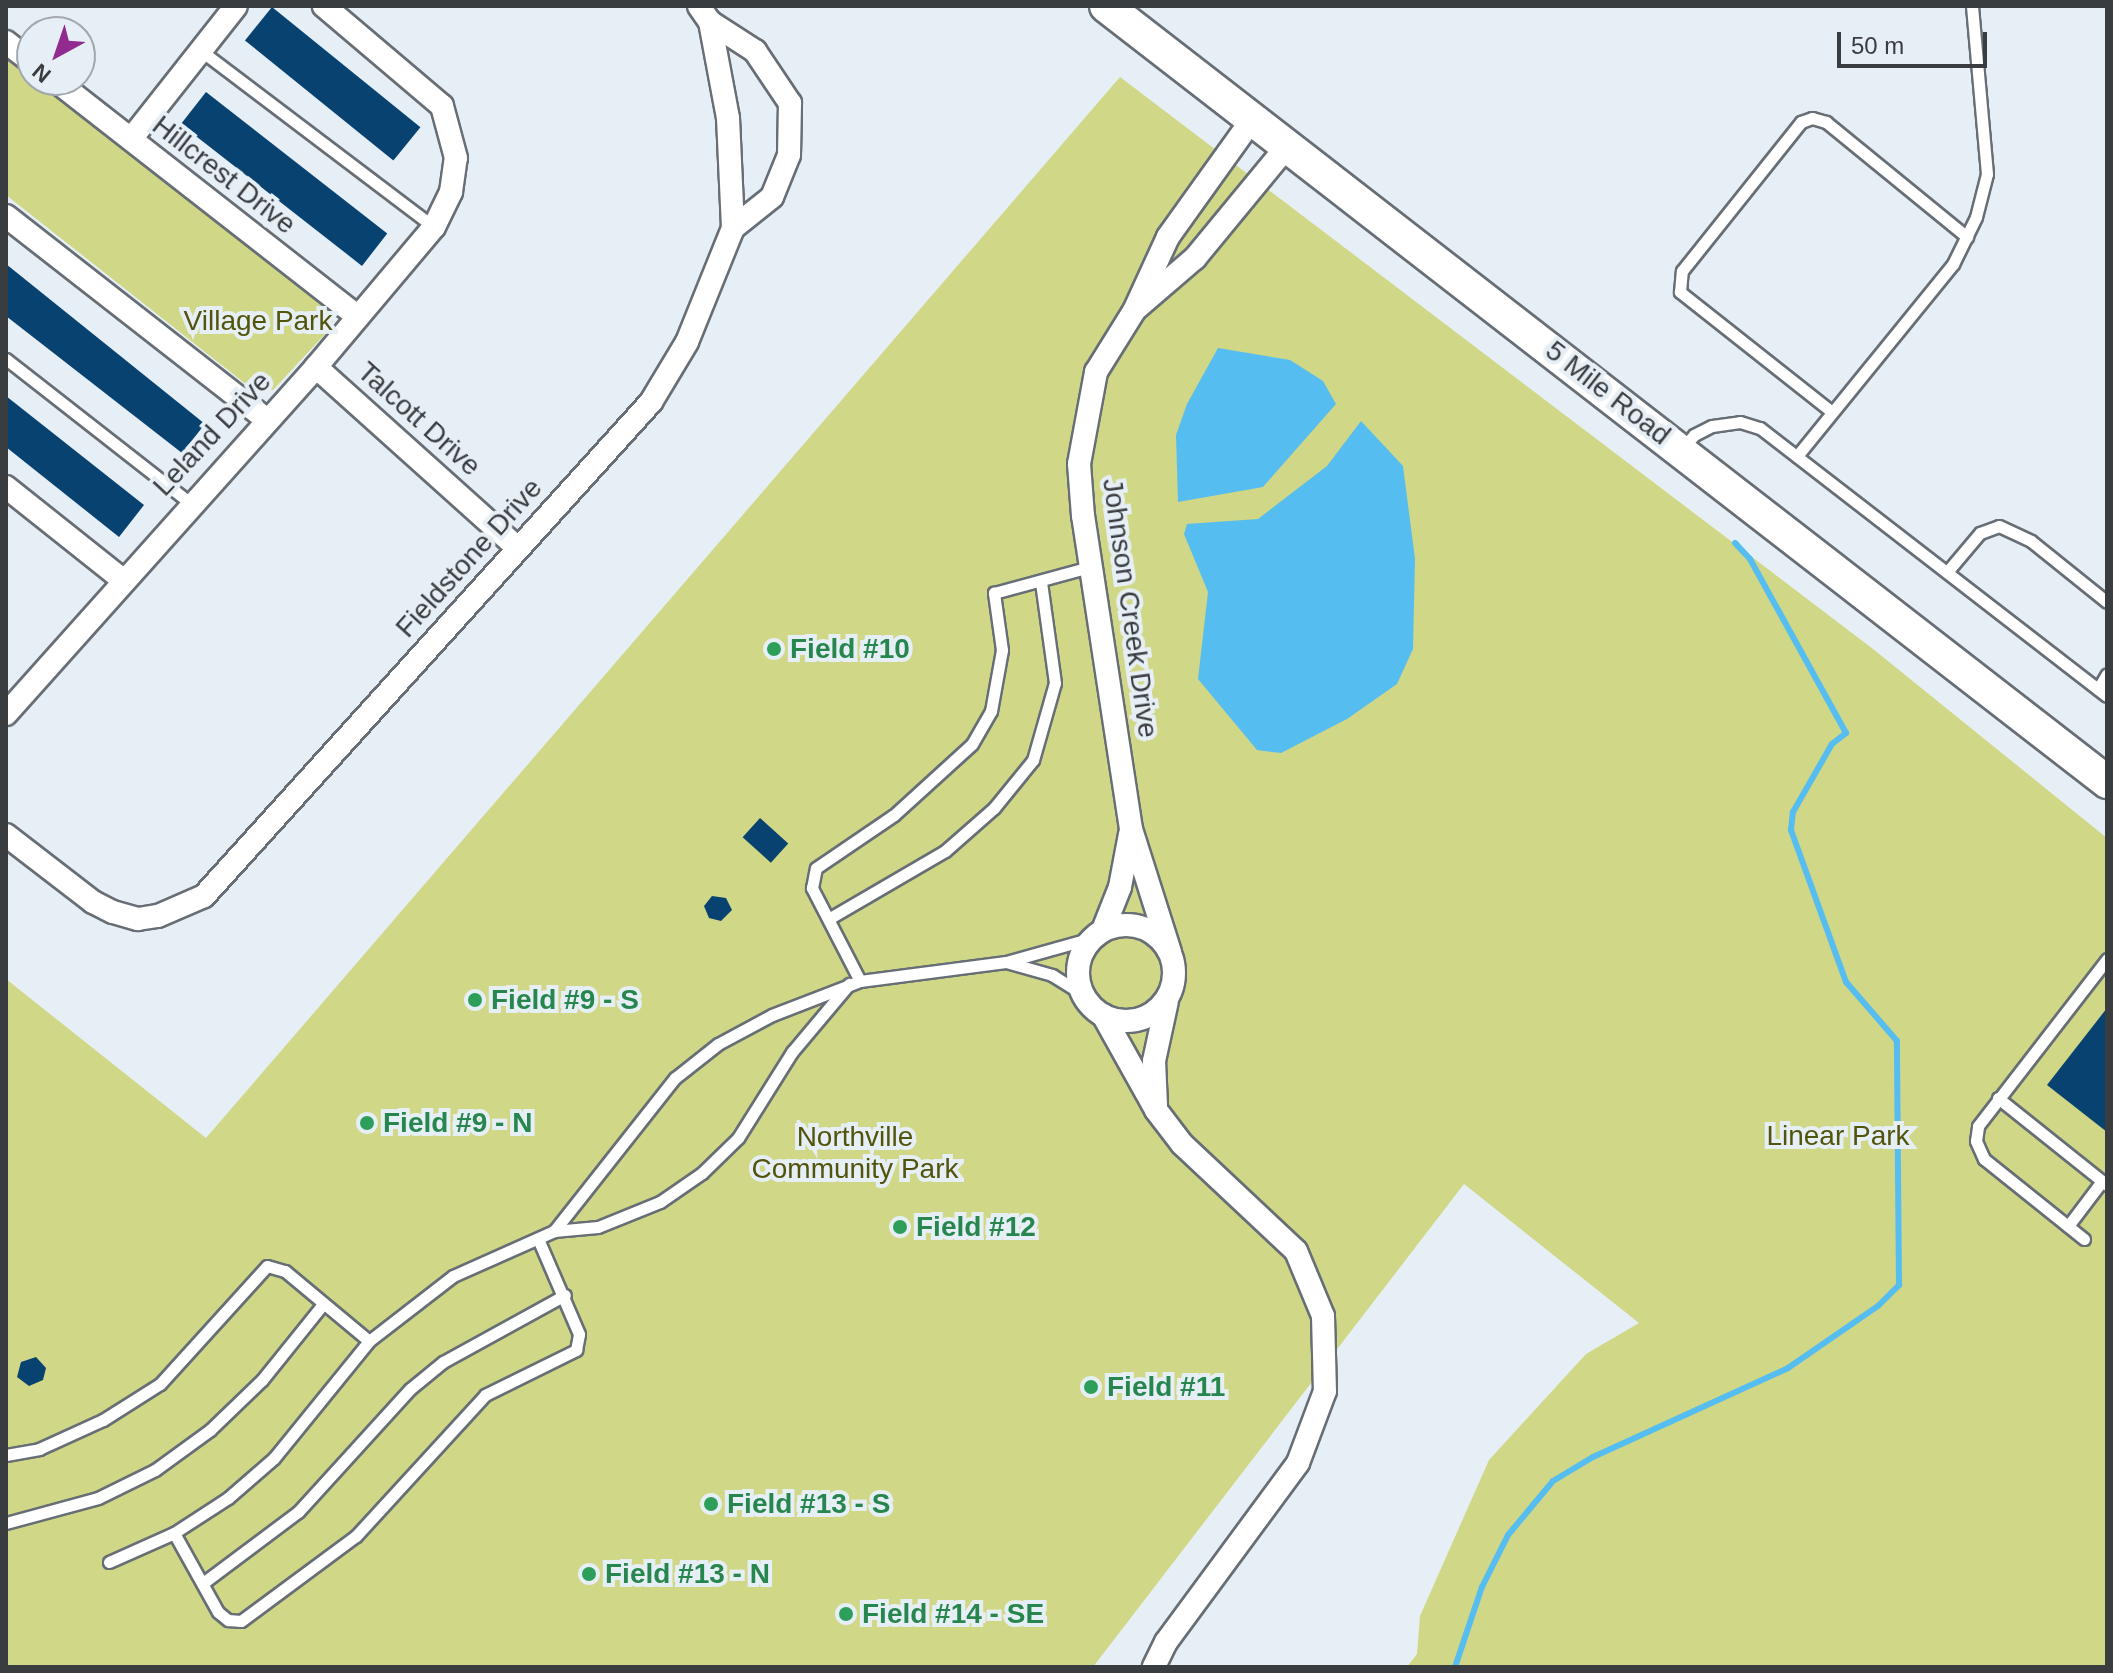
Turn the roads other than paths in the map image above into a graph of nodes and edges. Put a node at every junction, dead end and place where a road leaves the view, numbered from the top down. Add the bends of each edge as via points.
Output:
1 (236, 6) edge
2 (324, 6) edge
3 (1106, 6) edge
4 (1972, 6) edge
5 (704, 14) edge
6 (200, 50) junction
7 (76, 96) edge
8 (1254, 117) junction
9 (131, 139) junction
10 (1289, 144) junction
11 (6, 216) edge
12 (434, 227) junction
13 (733, 228) junction
14 (1967, 237) junction
15 (1134, 311) junction
16 (357, 316) junction
17 (6, 359) edge
18 (316, 367) junction
19 (1832, 412) junction
20 (266, 419) junction
21 (1681, 450) junction
22 (1797, 456) junction
23 (6, 487) edge
24 (189, 502) junction
25 (518, 548) junction
26 (1090, 567) junction
27 (1947, 572) junction
28 (123, 580) junction
29 (1041, 582) junction
30 (2107, 602) edge
31 (2107, 674) edge
32 (2102, 692) edge
33 (6, 714) edge
34 (2107, 782) edge
35 (1131, 829) junction
36 (6, 835) edge
37 (830, 918) junction
38 (1098, 934) junction
39 (1170, 952) junction
40 (2107, 959) edge
41 (1006, 962) junction
42 (854, 982) junction
43 (1082, 994) junction
44 (1168, 997) junction
45 (1103, 1015) junction
46 (1998, 1098) junction
47 (1156, 1110) junction
48 (2105, 1183) edge
49 (2068, 1226) junction
50 (554, 1231) junction
51 (538, 1239) junction
52 (2084, 1239) dead end
53 (565, 1295) junction
54 (323, 1304) junction
55 (369, 1341) junction
56 (6, 1455) edge
57 (6, 1523) edge
58 (174, 1533) junction
59 (109, 1562) dead end
60 (203, 1583) junction
61 (1154, 1667) edge

1 - 6 street
2 - 12 street, Leland Drive via 442,106 456,158 451,192
3 - 8 street, 5 Mile Road
4 - 14 lane via 1987,174
5 - 13 street, Fieldstone Drive via 728,118
5 - 13 street via 755,51 790,103 789,155 772,197
6 - 9 street
6 - 12 lane
7 - 9 street, Hillcrest Drive
8 - 10 street, 5 Mile Road
8 - 15 street, Johnson Creek Drive via 1168,237
9 - 16 street, Hillcrest Drive
10 - 15 street, Johnson Creek Drive via 1195,258
10 - 21 street, 5 Mile Road
11 - 20 street
12 - 16 street, Leland Drive
13 - 25 street, Fieldstone Drive via 687,342 651,402
14 - 19 lane via 1953,264
14 - 19 lane via 1826,122 1812,118 1801,122 1682,271 1680,292
15 - 26 street, Johnson Creek Drive via 1096,372 1085,422 1079,464
16 - 18 street, Leland Drive
17 - 24 lane
18 - 20 street, Leland Drive
18 - 25 street, Talcott Drive
19 - 22 lane
20 - 24 street, Leland Drive
21 - 22 lane via 1712,426 1740,422 1760,428
21 - 34 street, 5 Mile Road
22 - 27 lane
23 - 28 street
24 - 28 street, Leland Drive
25 - 36 street, Fieldstone Drive via 204,896 185,907 138,919 113,912
26 - 29 lane
26 - 35 street, Johnson Creek Drive
27 - 30 lane via 1980,533 1999,526 2031,541
27 - 32 lane
28 - 33 street, Leland Drive
29 - 37 lane via 1055,683 1033,760 994,808 945,851
29 - 37 lane via 994,593 1002,650 991,711 972,744 894,815 816,868 812,888
31 - 32 lane
35 - 38 street, Johnson Creek Drive via 1120,887
35 - 39 street, Johnson Creek Drive
37 - 42 lane
38 - 39 street via 1134,925 1161,939
38 - 41 lane
38 - 43 street via 1078,965
39 - 44 street via 1175,967
40 - 46 lane
41 - 42 lane
41 - 43 lane via 1052,975
42 - 50 lane via 772,1015 718,1044 675,1078
42 - 50 lane via 792,1052 738,1138 702,1173 660,1202 598,1227
43 - 45 street
44 - 45 street via 1147,1017 1117,1020
44 - 47 street via 1154,1061
45 - 47 street
46 - 48 lane
46 - 49 lane via 1978,1126 1976,1141 1984,1159
47 - 61 street via 1182,1144 1296,1251 1323,1316 1325,1391 1298,1463 1166,1642
48 - 49 lane
49 - 52 lane
50 - 51 lane
51 - 53 lane
51 - 55 lane via 453,1276
53 - 60 lane via 443,1362 410,1389 298,1512
53 - 60 lane via 579,1334 576,1350 485,1395 356,1536 241,1621 218,1612
54 - 55 lane
54 - 56 lane via 285,1271 267,1266 160,1384 103,1420 39,1449
54 - 57 lane via 262,1380 210,1430 155,1470 98,1498
55 - 58 lane via 274,1458
58 - 59 lane
58 - 60 lane

